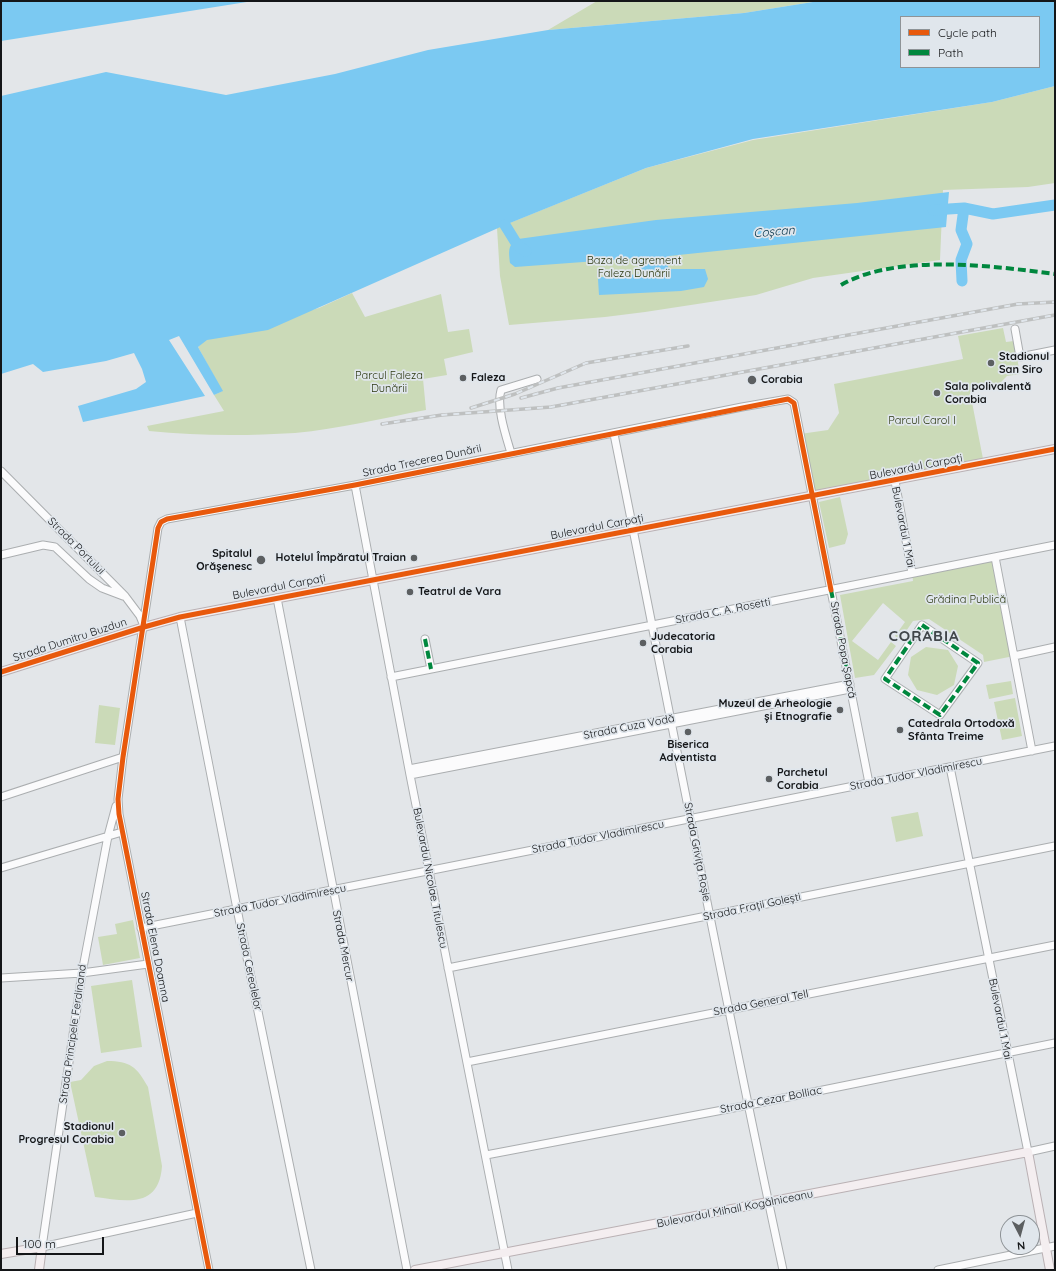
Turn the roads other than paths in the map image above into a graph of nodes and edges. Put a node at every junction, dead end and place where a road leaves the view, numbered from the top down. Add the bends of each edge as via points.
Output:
1 (1015, 329) dead end
2 (1055, 350) edge
3 (537, 379) dead end
4 (792, 400) joint
5 (614, 434) junction
6 (1055, 449) edge
7 (511, 453) junction
8 (1, 471) edge
9 (895, 481) junction
10 (355, 485) junction
11 (813, 497) junction
12 (633, 530) junction
13 (1055, 545) edge
14 (1, 555) edge
15 (995, 557) junction
16 (912, 573) junction
17 (373, 579) junction
18 (831, 590) junction
19 (126, 596) junction
20 (277, 598) junction
21 (180, 617) junction
22 (652, 625) junction
23 (144, 627) junction
24 (425, 639) dead end
25 (1055, 647) edge
26 (1014, 656) junction
27 (978, 663) joint
28 (430, 669) junction
29 (1, 672) edge
30 (391, 677) junction
31 (850, 686) junction
32 (672, 722) junction
33 (1055, 746) edge
34 (1032, 751) junction
35 (124, 758) junction
36 (950, 767) junction
37 (410, 772) junction
38 (869, 783) junction
39 (1, 797) edge
40 (118, 799) junction
41 (690, 819) junction
42 (122, 832) junction
43 (108, 836) junction
44 (1055, 846) edge
45 (969, 863) junction
46 (1, 868) edge
47 (429, 871) junction
48 (332, 891) junction
49 (237, 910) junction
50 (709, 916) junction
51 (141, 928) junction
52 (1055, 945) edge
53 (988, 958) junction
54 (148, 964) junction
55 (448, 968) junction
56 (82, 974) junction
57 (1, 978) edge
58 (728, 1010) junction
59 (1055, 1043) edge
60 (1007, 1052) junction
61 (467, 1062) junction
62 (749, 1105) junction
63 (1055, 1146) edge
64 (1028, 1152) junction
65 (486, 1155) junction
66 (768, 1202) junction
67 (197, 1213) junction
68 (1055, 1246) edge
69 (42, 1248) junction
70 (1046, 1248) junction
71 (505, 1253) junction
72 (1, 1254) edge
73 (39, 1270) edge
74 (209, 1270) edge
75 (311, 1270) edge
76 (407, 1270) edge
77 (415, 1270) edge
78 (508, 1270) edge
79 (783, 1270) edge
80 (938, 1270) edge
81 (1050, 1270) edge

1 - 2 street via 1020,357
3 - 7 street via 501,390 499,396 502,419
4 - 5 street, Strada Trecerea Dunării via 742,407
4 - 11 street, Strada Popa Șapcă
5 - 7 street, Strada Trecerea Dunării
5 - 12 street, Strada Grivița Roșie
6 - 9 main road, Bulevardul Carpați
7 - 10 street, Strada Trecerea Dunării
8 - 19 street, Strada Portului
9 - 11 main road, Bulevardul Carpați
9 - 16 street, Bulevardul 1 Mai
10 - 17 street, Bulevardul Nicolae Titulescu
10 - 23 street, Strada Trecerea Dunării via 161,522 158,528
11 - 12 main road, Bulevardul Carpați
11 - 18 street, Strada Popa Șapcă
12 - 17 main road, Bulevardul Carpați
12 - 22 street, Strada Grivița Roșie
13 - 15 street, Strada C. A. Rosetti
14 - 19 street via 49,545 56,548 102,588
15 - 16 street, Strada C. A. Rosetti
15 - 26 street
16 - 18 street, Strada C. A. Rosetti
17 - 20 main road, Bulevardul Carpați
17 - 30 street, Bulevardul Nicolae Titulescu
18 - 22 street, Strada C. A. Rosetti
18 - 31 street, Strada Popa Șapcă
19 - 23 street, Strada Portului via 140,616
20 - 21 main road, Bulevardul Carpați
20 - 48 street, Strada Mercur
21 - 23 main road, Bulevardul Carpați
21 - 49 street, Strada Cerealelor
22 - 28 street, Strada C. A. Rosetti
22 - 32 street, Strada Grivița Roșie
23 - 29 main road, Strada Dumitru Buzdun
23 - 35 street, Strada Elena Doamna
24 - 28 street
25 - 26 street
26 - 34 street
27 - 27 street via 940,715 885,679 922,625
28 - 30 street, Strada C. A. Rosetti
30 - 37 street, Bulevardul Nicolae Titulescu
31 - 32 street, Strada Cuza Vodă
31 - 38 street, Strada Popa Șapcă
32 - 37 street, Strada Cuza Vodă
32 - 41 street, Strada Grivița Roșie
33 - 34 street, Strada Tudor Vladimirescu
34 - 36 street, Strada Tudor Vladimirescu
35 - 39 street
35 - 40 street, Strada Elena Doamna
36 - 38 street, Strada Tudor Vladimirescu
36 - 45 street, Bulevardul 1 Mai
37 - 47 street, Bulevardul Nicolae Titulescu
38 - 41 street, Strada Tudor Vladimirescu
40 - 42 street, Strada Elena Doamna
40 - 43 street, Strada Principele Ferdinand
41 - 47 street, Strada Tudor Vladimirescu
41 - 50 street, Strada Grivița Roșie
42 - 43 street
42 - 51 street, Strada Elena Doamna
43 - 46 street
43 - 56 street, Strada Principele Ferdinand
44 - 45 street, Strada Frații Golești
45 - 50 street, Strada Frații Golești
45 - 53 street, Bulevardul 1 Mai
47 - 48 street, Strada Tudor Vladimirescu
47 - 55 street, Bulevardul Nicolae Titulescu
48 - 49 street, Strada Tudor Vladimirescu
48 - 76 street, Strada Mercur
49 - 51 street, Strada Tudor Vladimirescu
49 - 75 street, Strada Cerealelor
50 - 55 street, Strada Frații Golești
50 - 58 street, Strada Grivița Roșie
51 - 54 street, Strada Elena Doamna
52 - 53 street, Strada General Tell
53 - 58 street, Strada General Tell
53 - 60 street, Bulevardul 1 Mai
54 - 56 street
54 - 67 street, Strada Elena Doamna
55 - 61 street, Bulevardul Nicolae Titulescu
56 - 57 street
56 - 69 street, Strada Principele Ferdinand
58 - 61 street, Strada General Tell
58 - 62 street, Strada Grivița Roșie
59 - 60 street, Strada Cezar Bolliac
60 - 62 street, Strada Cezar Bolliac
60 - 64 street, Bulevardul 1 Mai
61 - 65 street, Bulevardul Nicolae Titulescu
62 - 65 street, Strada Cezar Bolliac
62 - 66 street, Strada Grivița Roșie
63 - 64 street, Bulevardul Mihail Kogălniceanu
64 - 66 main road, Bulevardul Mihail Kogălniceanu
64 - 70 main road, Bulevardul 1 Mai
65 - 71 street, Bulevardul Nicolae Titulescu
66 - 71 main road, Bulevardul Mihail Kogălniceanu
66 - 79 street, Strada Grivița Roșie
67 - 69 street
67 - 74 street, Strada Elena Doamna
68 - 70 street
69 - 72 main road
69 - 73 main road, Strada Principele Ferdinand
70 - 80 street
70 - 81 main road, Bulevardul 1 Mai
71 - 77 main road, Bulevardul Mihail Kogălniceanu
71 - 78 street, Bulevardul Nicolae Titulescu

